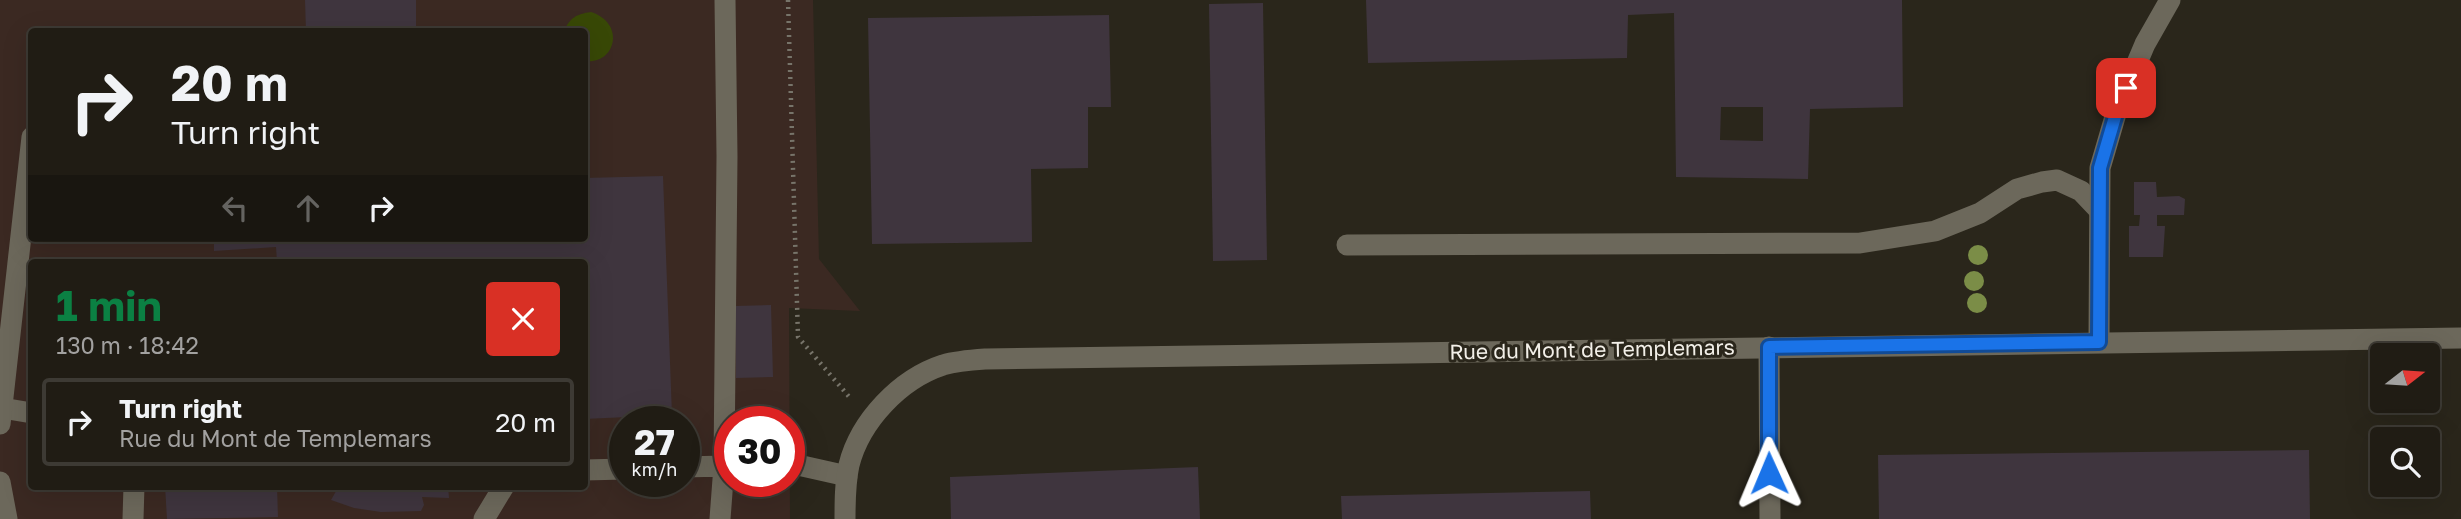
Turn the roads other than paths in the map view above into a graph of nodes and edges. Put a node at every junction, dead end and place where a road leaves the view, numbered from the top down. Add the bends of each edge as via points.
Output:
1 (725, 0) edge
2 (2170, 0) edge
3 (28, 173) edge
4 (2099, 210) junction
5 (1347, 245) dead end
6 (2461, 338) edge
7 (2099, 342) junction
8 (1769, 347) junction
9 (727, 406) edge
10 (28, 413) edge
11 (1, 416) edge
12 (805, 467) edge
13 (609, 469) edge
14 (588, 470) edge
15 (847, 477) junction
16 (0, 482) edge
17 (134, 490) edge
18 (502, 490) edge
19 (723, 497) edge
20 (7, 519) edge
21 (133, 519) edge
22 (484, 519) edge
23 (720, 519) edge
24 (845, 519) edge
25 (1770, 519) edge

1 - 9 street
2 - 4 street via 2117,110 2100,168
3 - 11 street
4 - 5 street via 2081,191 2057,180 2017,190 1980,214 1935,231 1860,243
4 - 7 street
6 - 7 street, Rue du Mont de Templemars
7 - 8 street, Rue du Mont de Templemars
8 - 15 street, Rue du Mont de Templemars via 986,359 943,365 891,397 870,421
8 - 25 street
10 - 11 street
12 - 15 street
13 - 14 street
15 - 24 street, Rue du Mont de Templemars
16 - 20 street
17 - 21 street
18 - 22 street
19 - 23 street

